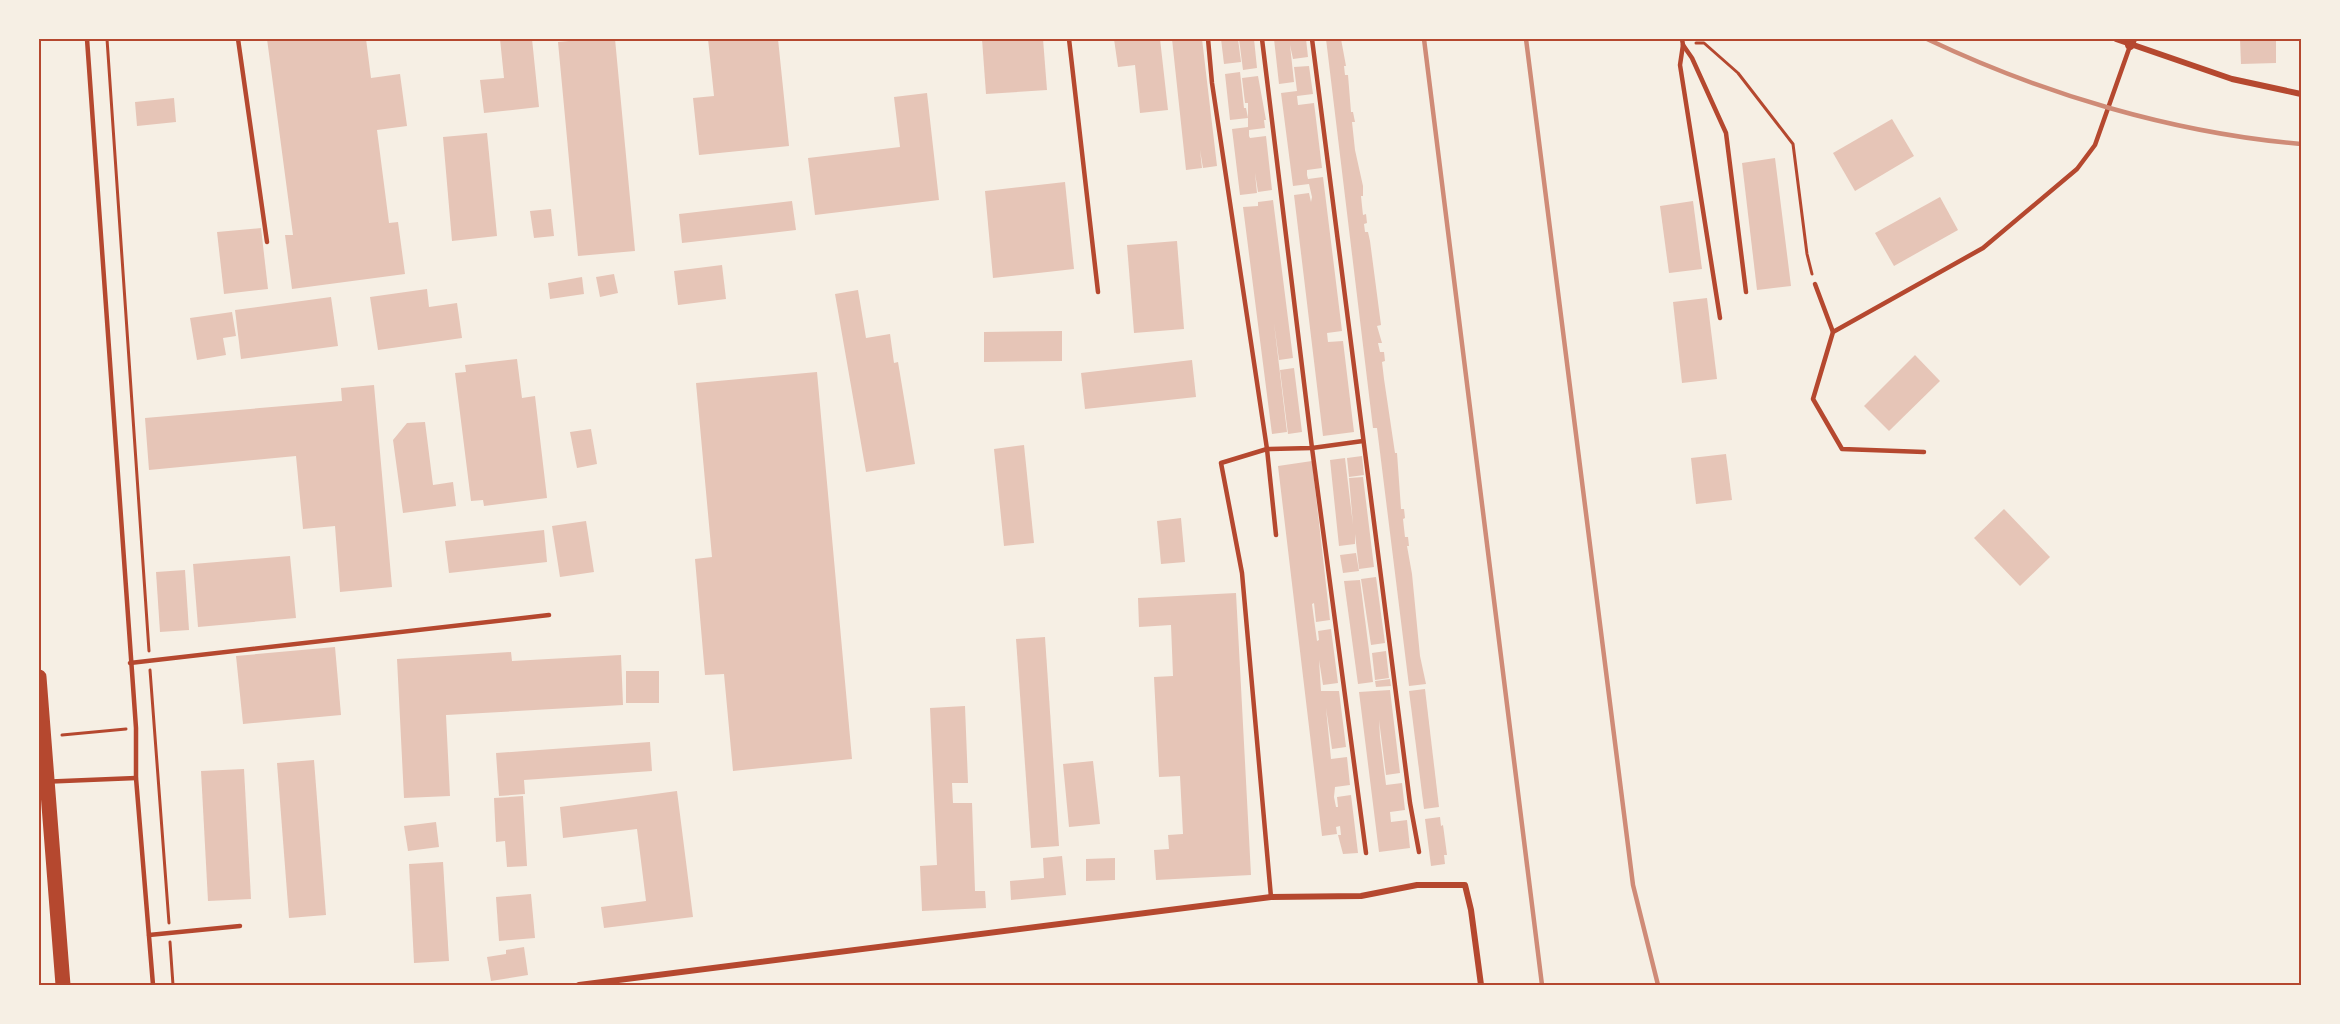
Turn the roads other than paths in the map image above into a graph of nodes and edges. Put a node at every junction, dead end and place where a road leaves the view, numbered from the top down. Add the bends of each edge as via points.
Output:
1 (87, 39) edge
2 (238, 39) edge
3 (1069, 39) edge
4 (1208, 39) edge
5 (1262, 39) edge
6 (1312, 39) edge
7 (2116, 39) edge
8 (1683, 42) edge
9 (2131, 42) edge
10 (2301, 94) edge
11 (267, 242) dead end
12 (1815, 284) road end
13 (1098, 291) dead end
14 (1746, 292) dead end
15 (1720, 318) dead end
16 (1833, 332) junction
17 (1363, 441) junction
18 (1312, 447) junction
19 (1267, 449) junction
20 (1924, 452) dead end
21 (1276, 536) dead end
22 (549, 615) dead end
23 (130, 663) junction
24 (39, 677) edge
25 (136, 778) junction
26 (43, 781) edge
27 (1419, 852) dead end
28 (1366, 853) dead end
29 (1271, 897) junction
30 (240, 926) dead end
31 (149, 935) junction
32 (63, 985) edge
33 (153, 985) edge
34 (579, 985) edge
35 (1481, 985) edge

1 - 23 lane
2 - 11 lane
3 - 13 lane
4 - 19 lane
5 - 18 lane
6 - 17 lane
7 - 9 street
8 - 14 lane via 1726,133
8 - 15 lane via 1680,65
9 - 10 street via 2232,79
9 - 16 lane via 2095,146 2078,169 1983,248
12 - 16 lane
16 - 20 lane via 1813,399 1842,449
17 - 18 lane
17 - 27 lane
18 - 19 lane
18 - 28 lane
19 - 21 lane
19 - 29 lane via 1221,463 1242,573
22 - 23 lane
23 - 25 lane
24 - 26 main road
25 - 26 lane
25 - 31 lane
26 - 32 main road
29 - 34 street
29 - 35 street via 1361,896 1417,885 1465,885
30 - 31 lane
31 - 33 lane

